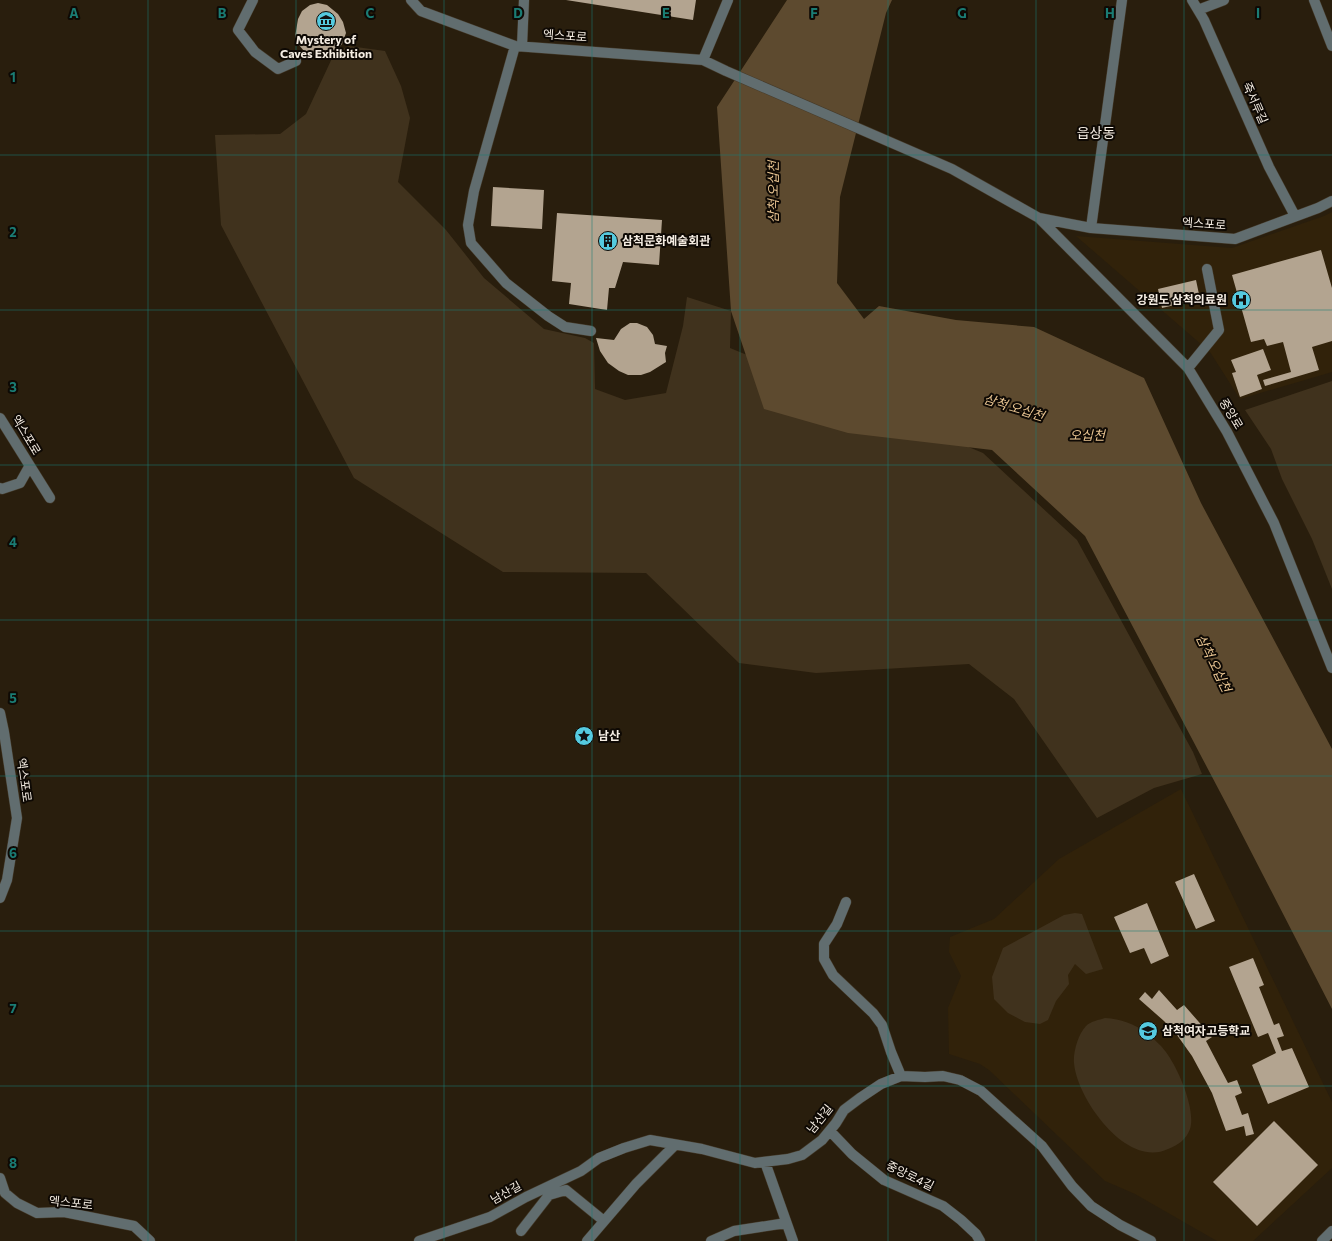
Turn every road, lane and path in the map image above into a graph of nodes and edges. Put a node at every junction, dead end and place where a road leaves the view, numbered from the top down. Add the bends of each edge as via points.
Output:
1 (253, 0) edge
2 (411, 0) edge
3 (524, 0) edge
4 (728, 0) edge
5 (1122, 0) edge
6 (1192, 0) edge
7 (1224, 0) edge
8 (1314, 0) edge
9 (1198, 10) junction
10 (519, 46) junction
11 (1332, 46) edge
12 (703, 60) junction
13 (296, 61) dead end
14 (1332, 201) edge
15 (1296, 216) junction
16 (1039, 218) junction
17 (1091, 228) junction
18 (1207, 269) dead end
19 (591, 330) dead end
20 (1188, 368) junction
21 (0, 418) edge
22 (30, 466) junction
23 (0, 488) edge
24 (50, 498) dead end
25 (1332, 668) edge
26 (0, 713) edge
27 (0, 898) edge
28 (846, 902) dead end
29 (901, 1076) junction
30 (830, 1131) junction
31 (675, 1145) junction
32 (764, 1162) junction
33 (0, 1178) edge
34 (550, 1190) junction
35 (604, 1221) junction
36 (786, 1223) junction
37 (521, 1231) dead end
38 (1332, 1231) edge
39 (150, 1241) edge
40 (419, 1241) edge
41 (588, 1241) edge
42 (711, 1241) edge
43 (793, 1241) edge
44 (980, 1241) edge
45 (1151, 1241) edge
46 (1322, 1241) edge

1 - 13 street via 238,30 255,52 278,69
2 - 10 street, 엑스포로 via 421,11
3 - 10 street
4 - 12 street
5 - 17 street
6 - 9 street, 죽서루길
7 - 9 street
8 - 11 street
9 - 15 street, 죽서루길 via 1269,167
10 - 12 street, 엑스포로
10 - 19 street via 474,191 468,225 471,244 506,283 548,316 565,327
12 - 16 street, 엑스포로 via 952,169
14 - 15 street, 엑스포로
15 - 17 street, 엑스포로 via 1234,239
16 - 17 street, 엑스포로
16 - 20 street, 중앙로
18 - 20 street via 1219,330
20 - 25 street, 중앙로 via 1227,432 1274,523
21 - 22 street, 엑스포로
22 - 23 street, 엑스포로 via 20,483
22 - 24 street, 엑스포로
26 - 27 street, 엑스포로 via 17,818 7,880
28 - 29 street via 837,924 824,944 824,959 833,975 882,1026
29 - 30 street, 남산길 via 881,1084 844,1110
29 - 45 street, 남산길 via 943,1076 960,1080 981,1092 1042,1146 1072,1186 1091,1206
30 - 32 street, 남산길 via 802,1155
30 - 44 street, 중앙로4길 via 852,1154 884,1180 944,1206 962,1220
31 - 32 street, 남산길 via 755,1163
31 - 34 street, 남산길 via 650,1140 624,1148 599,1158
31 - 35 street
32 - 36 street
33 - 39 street, 엑스포로 via 5,1193 17,1203 37,1213 64,1212 134,1226
34 - 35 street via 566,1190
34 - 37 street
34 - 40 street, 남산길 via 526,1196 490,1217
35 - 41 street
36 - 42 street via 734,1231
36 - 43 street
38 - 46 street

